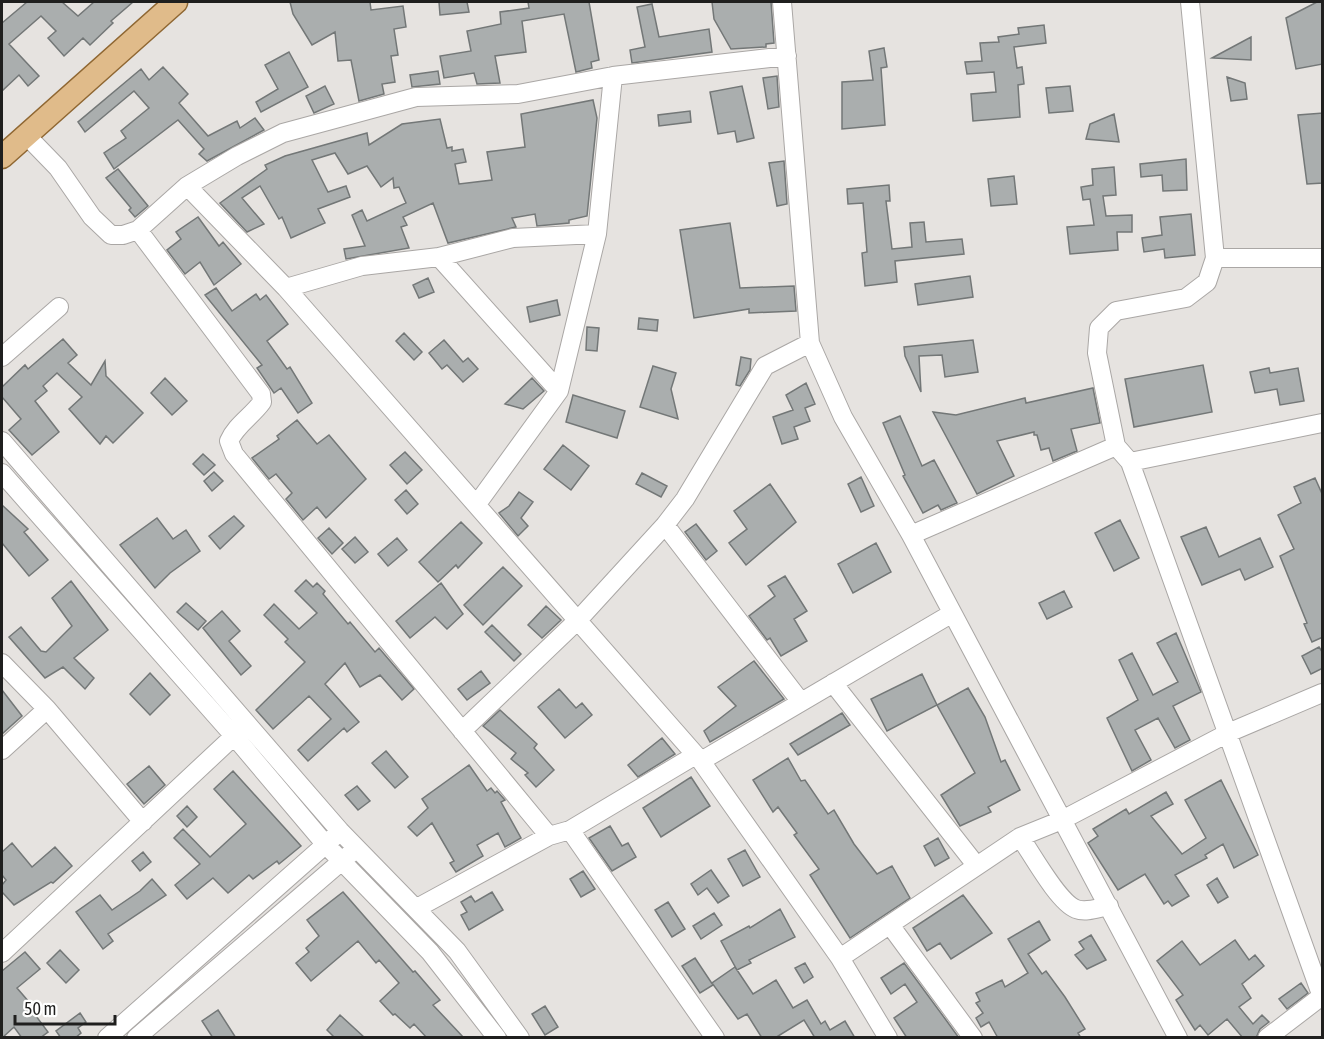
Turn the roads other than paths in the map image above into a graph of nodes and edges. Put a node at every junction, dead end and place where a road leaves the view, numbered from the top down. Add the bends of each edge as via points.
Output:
1 (156, 2) edge
2 (176, 2) edge
3 (782, 2) edge
4 (1190, 2) edge
5 (787, 56) junction
6 (613, 76) junction
7 (26, 135) junction
8 (2, 138) edge
9 (2, 157) edge
10 (187, 186) junction
11 (138, 230) junction
12 (597, 234) junction
13 (439, 257) junction
14 (1215, 258) junction
15 (1323, 258) edge
16 (286, 288) junction
17 (59, 307) dead end
18 (810, 343) junction
19 (2, 357) edge
20 (559, 391) junction
21 (1323, 423) edge
22 (2, 441) edge
23 (1116, 446) junction
24 (1130, 462) junction
25 (2, 473) edge
26 (477, 504) junction
27 (665, 525) junction
28 (911, 535) junction
29 (951, 614) junction
30 (579, 619) junction
31 (2, 663) edge
32 (833, 683) junction
33 (1323, 693) edge
34 (801, 702) junction
35 (47, 709) junction
36 (462, 731) junction
37 (1228, 733) junction
38 (234, 736) junction
39 (2, 750) edge
40 (697, 758) junction
41 (1062, 820) junction
42 (143, 822) junction
43 (570, 830) junction
44 (340, 831) junction
45 (549, 836) junction
46 (1020, 837) junction
47 (326, 845) junction
48 (356, 849) junction
49 (341, 862) junction
50 (976, 865) junction
51 (1109, 906) junction
52 (417, 908) junction
53 (890, 925) junction
54 (2, 953) edge
55 (840, 958) junction
56 (1322, 996) edge
57 (107, 1038) edge
58 (136, 1038) edge
59 (497, 1038) edge
60 (520, 1038) edge
61 (715, 1038) edge
62 (888, 1038) edge
63 (973, 1038) edge
64 (1178, 1038) edge
65 (1267, 1038) edge

1 - 8 main road
2 - 7 main road
3 - 5 street
4 - 14 street
5 - 6 street
5 - 18 street
6 - 10 street via 518,94 416,96 283,133
6 - 12 street
7 - 9 main road
7 - 11 street via 58,168 92,217 111,235 123,236
10 - 11 street
10 - 16 street
11 - 36 street via 261,394 257,410 233,432 229,441 234,454
12 - 13 street via 513,237
12 - 20 street
13 - 16 street via 362,266
13 - 20 street
14 - 15 street
14 - 23 street via 1207,282 1186,298 1116,311 1099,328 1097,353
16 - 26 street
17 - 19 street
18 - 27 street via 765,366 685,499
18 - 28 street via 843,417
20 - 26 street
21 - 24 street
22 - 44 street
23 - 24 street
23 - 28 street
24 - 37 street
25 - 38 street
26 - 30 street
27 - 30 street
27 - 34 street
28 - 29 street
29 - 32 street
29 - 41 street
30 - 36 street
30 - 40 street
31 - 35 street
32 - 34 street
32 - 50 street
33 - 37 street
34 - 40 street
35 - 39 street
35 - 42 street
36 - 45 street
37 - 41 street
37 - 56 street
38 - 42 street
38 - 47 street
40 - 43 street
40 - 55 street
41 - 46 street
41 - 51 street
42 - 54 street
43 - 45 street
43 - 61 street
44 - 47 street
44 - 48 street
45 - 52 street
46 - 50 street
46 - 51 street via 1073,908 1085,911
47 - 49 street
47 - 57 street
48 - 49 street
48 - 52 street
49 - 58 street
49 - 59 street via 430,952
50 - 53 street
51 - 64 street
52 - 60 street via 457,951
53 - 55 street
53 - 63 street
55 - 62 street
56 - 65 street

